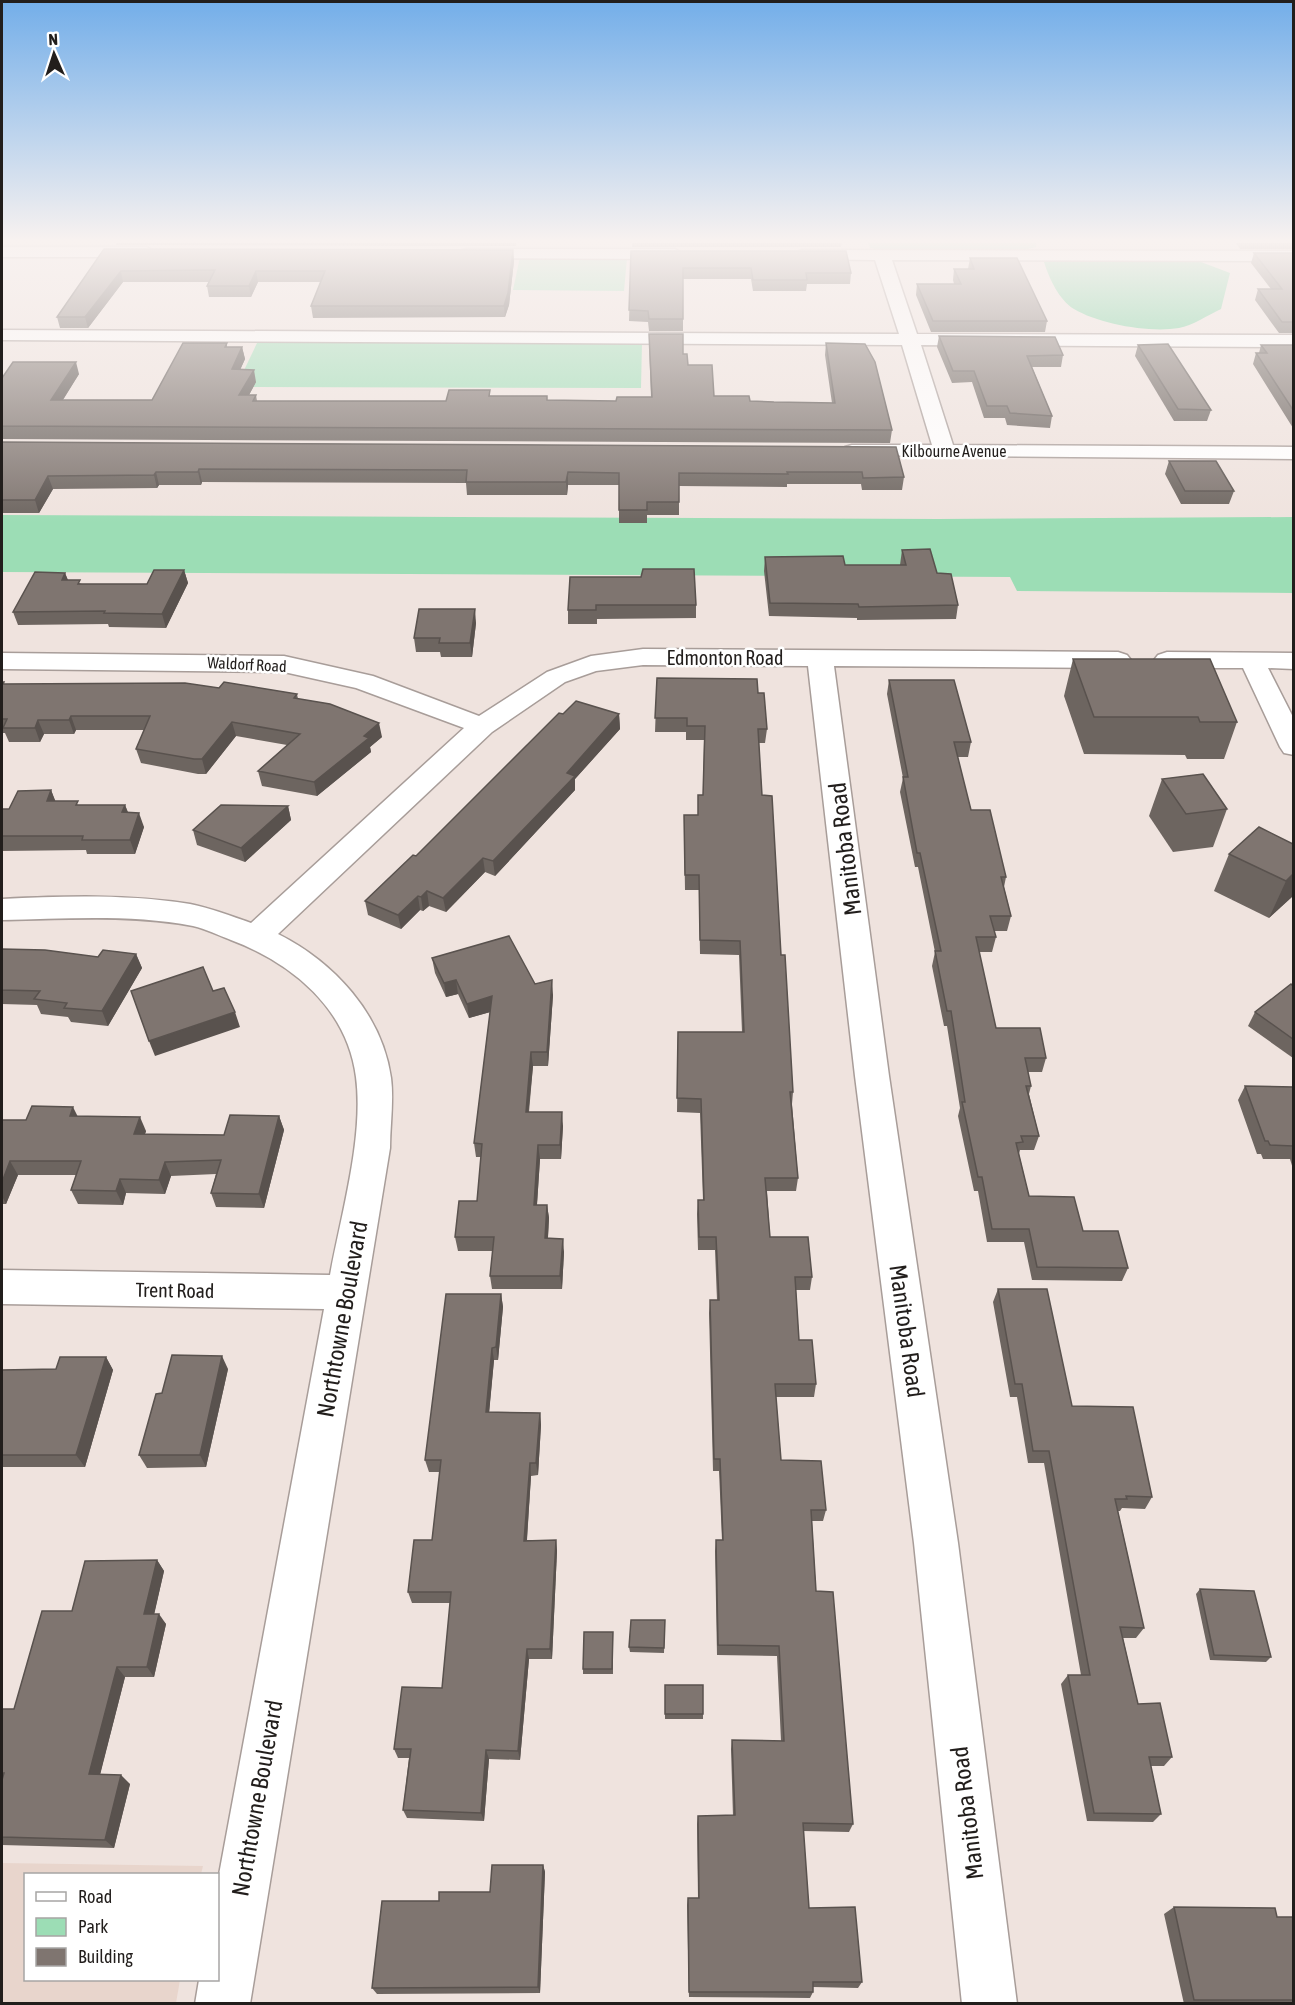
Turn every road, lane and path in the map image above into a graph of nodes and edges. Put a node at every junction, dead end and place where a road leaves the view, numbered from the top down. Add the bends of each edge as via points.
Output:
1 (468, 337) edge
2 (910, 339) junction
3 (1293, 341) edge
4 (833, 451) edge
5 (944, 451) junction
6 (1293, 453) edge
7 (820, 658) junction
8 (2, 661) edge
9 (1252, 661) junction
10 (1293, 661) edge
11 (482, 726) junction
12 (1293, 747) edge
13 (2, 909) edge
14 (257, 936) junction
15 (2, 1287) edge
16 (348, 1292) junction
17 (222, 2004) edge
18 (990, 2004) edge

1 - 2 street
2 - 3 street
2 - 5 street
4 - 5 street, Kilbourne Avenue
5 - 6 street, Kilbourne Avenue
7 - 9 street, Edmonton Road
7 - 11 street, Edmonton Road via 643,657 591,664 556,677
7 - 18 street, Manitoba Road via 934,1532
8 - 11 street, Waldorf Road via 284,664 364,682
9 - 10 street, Edmonton Road
9 - 12 street
11 - 14 street, Edmonton Road
13 - 14 street, Northtowne Boulevard via 128,909 186,914
14 - 16 street, Northtowne Boulevard via 319,975 358,1026 373,1072 372,1148
15 - 16 street, Trent Road
16 - 17 street, Northtowne Boulevard

